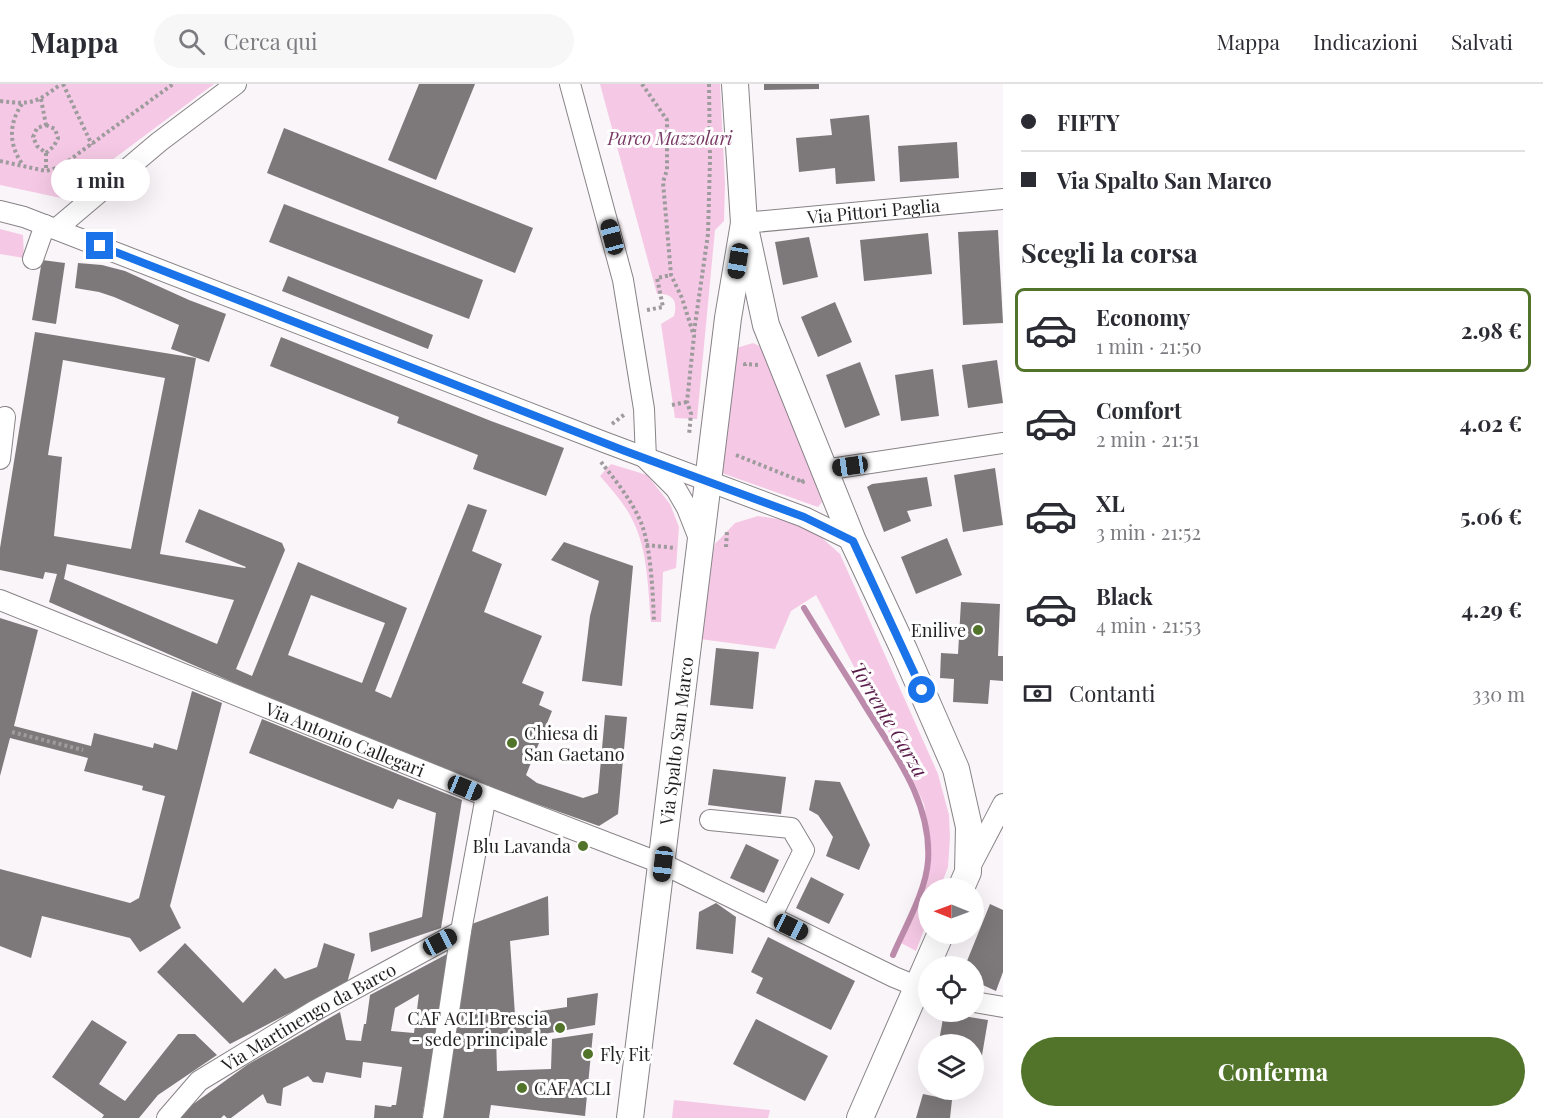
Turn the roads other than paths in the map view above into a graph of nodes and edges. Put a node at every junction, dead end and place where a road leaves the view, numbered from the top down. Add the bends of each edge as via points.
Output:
1 (236, 84) edge
2 (570, 84) edge
3 (735, 84) edge
4 (1003, 199) edge
5 (0, 211) edge
6 (744, 223) junction
7 (50, 227) junction
8 (33, 260) dead end
9 (771, 337) junction
10 (726, 341) junction
11 (5, 417) dead end
12 (1003, 443) edge
13 (0, 459) edge
14 (646, 459) junction
15 (824, 470) junction
16 (709, 480) junction
17 (853, 541) junction
18 (688, 546) junction
19 (0, 600) edge
20 (486, 796) junction
21 (1003, 804) edge
22 (710, 819) dead end
23 (663, 864) junction
24 (964, 878) edge
25 (965, 878) edge
26 (771, 917) junction
27 (461, 931) junction
28 (918, 987) edge
29 (918, 999) edge
30 (984, 1004) edge
31 (1003, 1007) edge
32 (167, 1118) edge
33 (433, 1118) edge
34 (630, 1118) edge
35 (860, 1118) edge

1 - 7 street
2 - 14 street via 623,280 644,409
3 - 6 main road
4 - 6 street, Via Pittori Paglia
5 - 7 street, Via Spalto San Marco
6 - 9 main road
6 - 10 main road, Via Spalto San Marco
7 - 8 street
7 - 14 street, Via Spalto San Marco
9 - 10 main road via 746,332
9 - 15 main road
10 - 16 main road, Via Spalto San Marco
11 - 13 street
12 - 15 street
14 - 16 street, Via Spalto San Marco
14 - 18 street, Via Spalto San Marco via 676,489 687,508
15 - 17 main road
16 - 17 street, Via Spalto San Marco
16 - 18 main road, Via Spalto San Marco
17 - 24 main road via 956,769 969,826
18 - 23 main road, Via Spalto San Marco
19 - 20 street, Via Antonio Callegari
20 - 23 street, Via Antonio Callegari
20 - 27 street
21 - 25 street
22 - 26 street via 791,828 804,850
23 - 26 street, Via Antonio Callegari
23 - 34 main road, Via Spalto San Marco
26 - 28 street, Via Antonio Callegari
27 - 32 street, Via Martinengo da Barco via 314,1011 199,1081
27 - 33 street
29 - 35 main road
30 - 31 street

